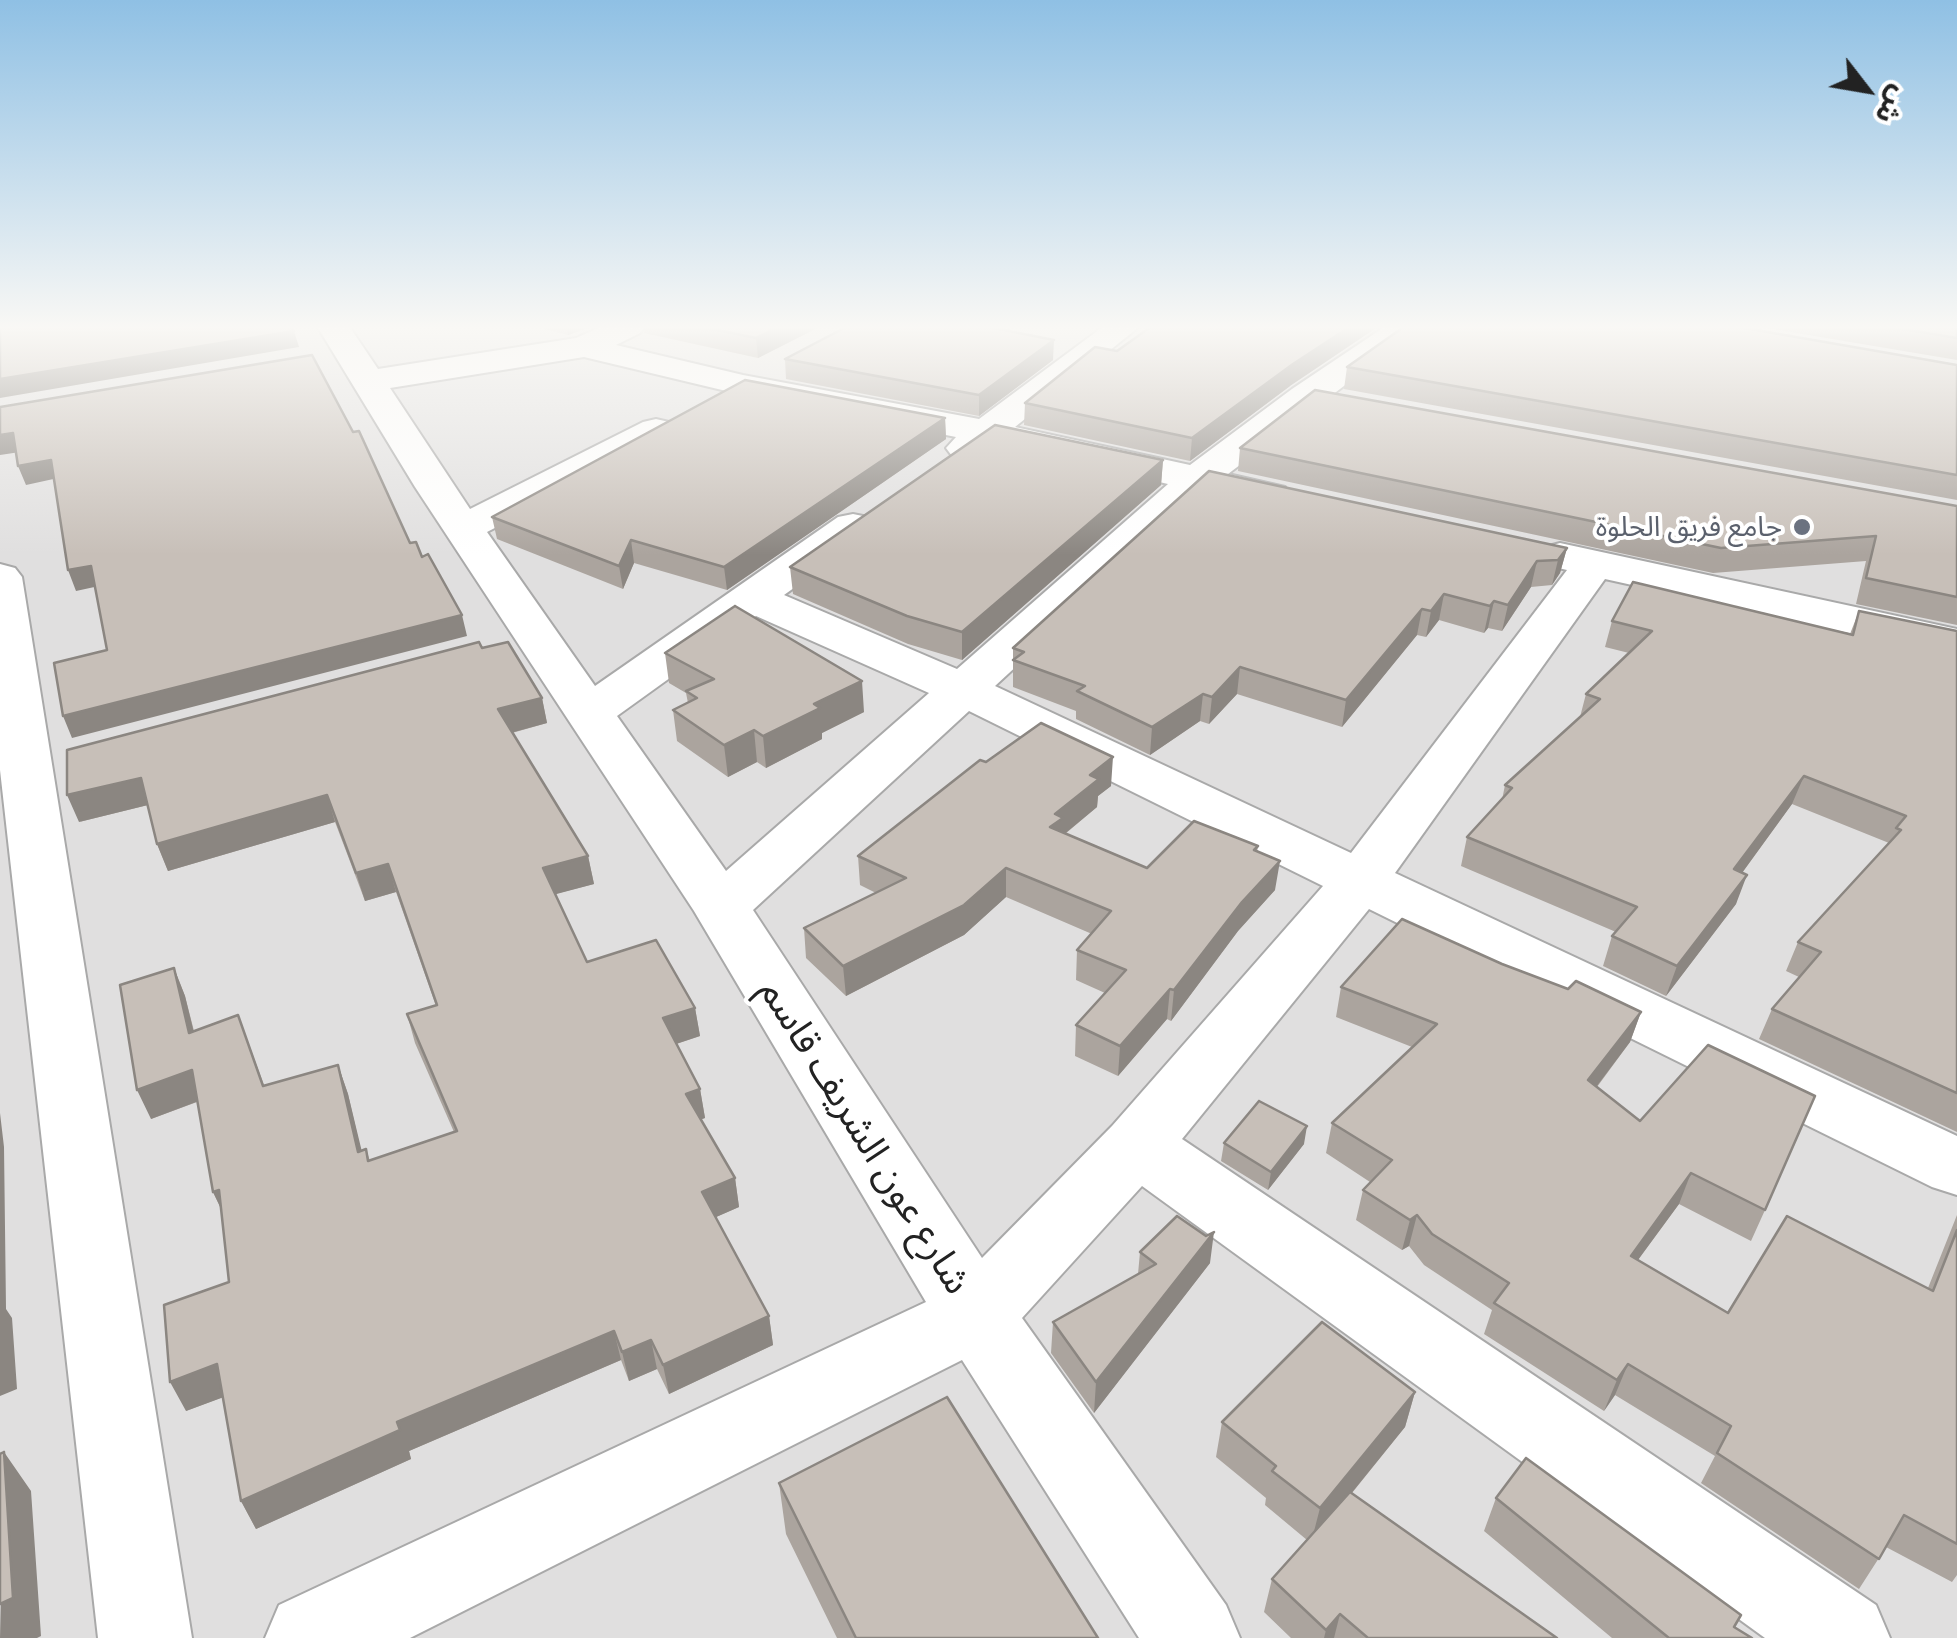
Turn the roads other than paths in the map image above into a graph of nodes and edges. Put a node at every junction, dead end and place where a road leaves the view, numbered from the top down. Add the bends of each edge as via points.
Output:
1 (376, 402) edge
2 (711, 402) edge
3 (830, 402) edge
4 (1020, 402) edge
5 (1296, 402) edge
6 (1341, 402) edge
7 (1361, 406) edge
8 (986, 432) junction
9 (940, 466) edge
10 (1197, 479) junction
11 (1310, 503) edge
12 (877, 509) edge
13 (464, 528) junction
14 (1519, 548) edge
15 (1594, 564) junction
16 (0, 577) edge
17 (751, 597) junction
18 (1957, 642) edge
19 (964, 690) junction
20 (590, 712) junction
21 (30, 770) edge
22 (1360, 882) junction
23 (721, 907) junction
24 (1137, 1146) junction
25 (1957, 1167) edge
26 (976, 1315) junction
27 (146, 1638) edge
28 (312, 1638) edge
29 (1193, 1638) edge
30 (1843, 1638) edge

1 - 13 street, شارع عون الشريف قاسم
2 - 13 street
3 - 8 street
4 - 8 street
5 - 10 street
6 - 7 street
8 - 9 street
8 - 10 street
10 - 11 street
10 - 19 street
12 - 17 street
13 - 20 street, شارع عون الشريف قاسم via 517,642
14 - 15 street
15 - 18 street
15 - 22 street
16 - 21 street
17 - 19 street
17 - 20 street
19 - 22 street
19 - 23 street
20 - 23 street, شارع عون الشريف قاسم
21 - 27 street
22 - 24 street
22 - 25 street
23 - 26 street, شارع عون الشريف قاسم
24 - 26 street
24 - 30 street
26 - 28 street
26 - 29 street, شارع عون الشريف قاسم

